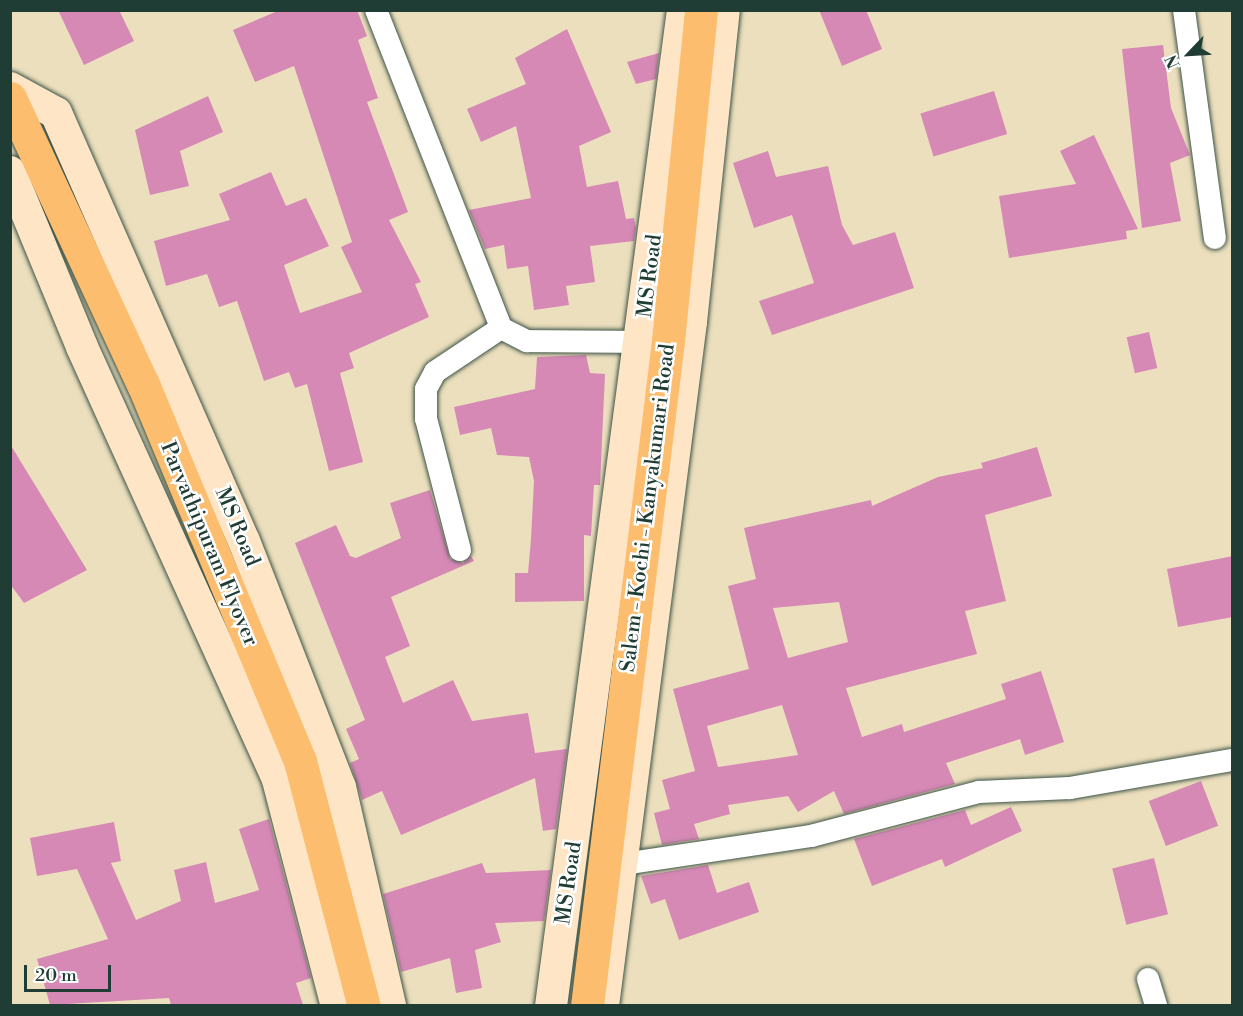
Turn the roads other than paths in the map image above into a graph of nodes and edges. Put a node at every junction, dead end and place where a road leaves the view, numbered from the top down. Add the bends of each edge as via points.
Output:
1 (376, 10) edge
2 (683, 10) edge
3 (701, 10) edge
4 (724, 10) edge
5 (1184, 10) edge
6 (10, 88) edge
7 (10, 98) edge
8 (10, 172) edge
9 (1215, 238) dead end
10 (501, 328) junction
11 (642, 342) junction
12 (460, 550) dead end
13 (1233, 760) edge
14 (623, 864) junction
15 (1148, 979) dead end
16 (337, 1005) edge
17 (364, 1005) edge
18 (390, 1005) edge
19 (551, 1005) edge
20 (587, 1005) edge
21 (603, 1005) edge
22 (1156, 1005) edge

1 - 10 street
2 - 11 street, MS Road
3 - 20 highway, Salem - Kochi - Kanyakumari Road via 667,353
4 - 14 street
5 - 9 street
6 - 18 street, MS Road via 56,113 244,541 340,787
7 - 17 highway, Parvathipuram Flyover via 142,384 300,760
8 - 16 street via 82,346 278,780
10 - 11 street via 527,341
10 - 12 street via 435,372 426,389 426,419
11 - 19 street, MS Road
13 - 14 street via 1071,788 979,792 811,836
14 - 21 street
15 - 22 street

